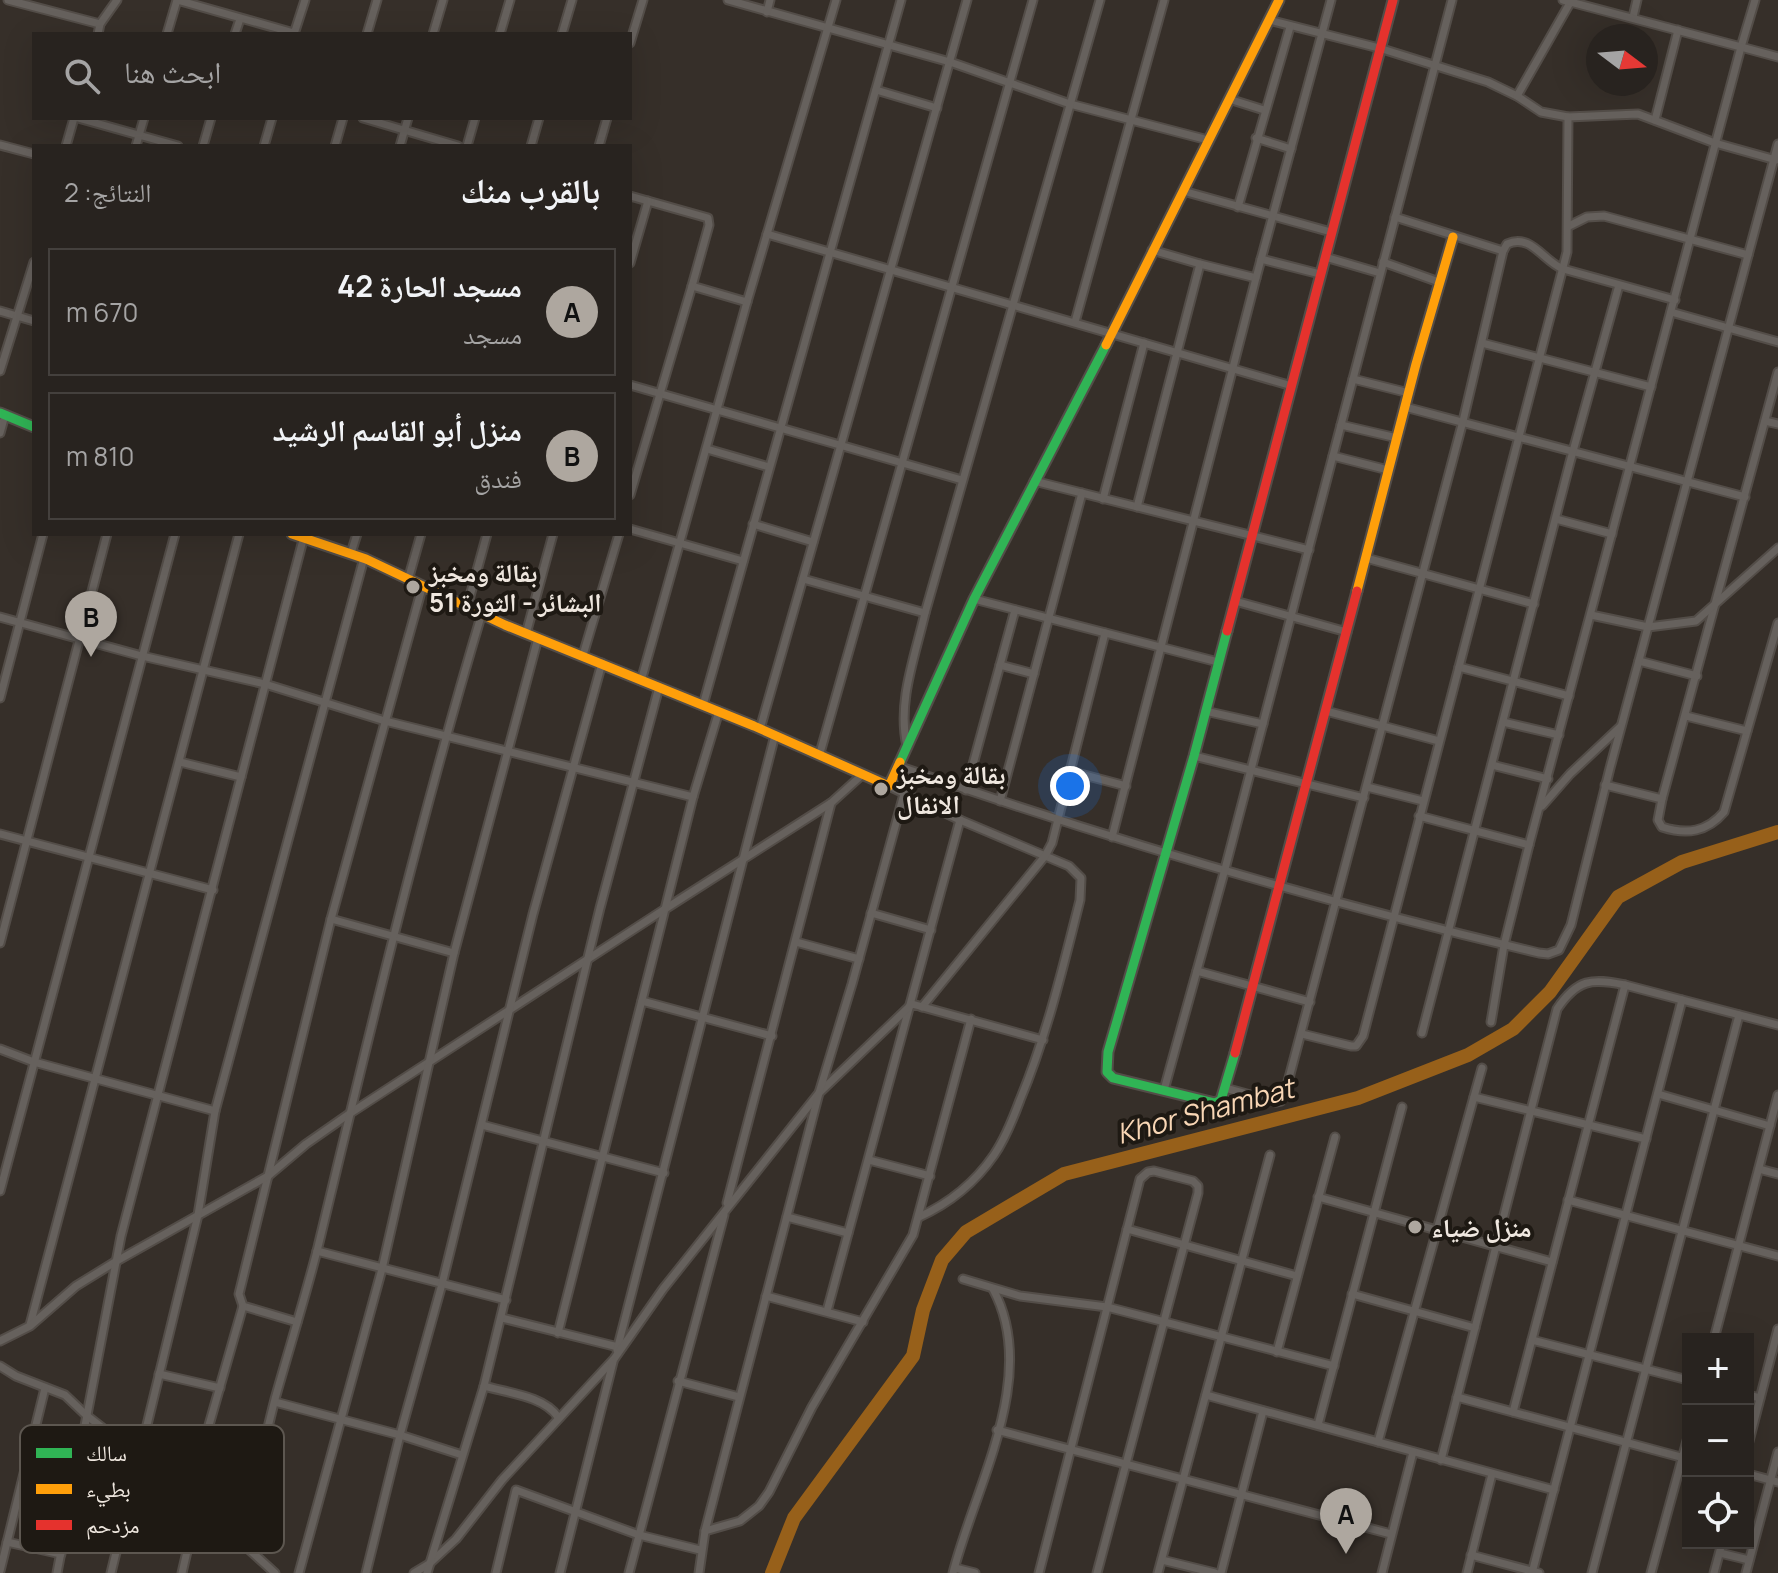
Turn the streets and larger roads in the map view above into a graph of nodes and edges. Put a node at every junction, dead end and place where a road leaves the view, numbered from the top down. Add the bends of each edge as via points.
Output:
1 (8, 0) edge
2 (117, 0) edge
3 (305, 0) edge
4 (377, 0) edge
5 (443, 0) edge
6 (510, 0) edge
7 (572, 0) edge
8 (643, 0) edge
9 (728, 0) edge
10 (770, 0) edge
11 (836, 0) edge
12 (901, 0) edge
13 (967, 0) edge
14 (1033, 0) edge
15 (1100, 0) edge
16 (1164, 0) edge
17 (1279, 0) edge
18 (1331, 0) edge
19 (1393, 0) edge
20 (1452, 0) edge
21 (1637, 0) edge
22 (1755, 0) edge
23 (1568, 1) edge
24 (767, 12) junction
25 (1633, 17) junction
26 (240, 19) junction
27 (1269, 20) junction
28 (100, 24) junction
29 (1290, 27) junction
30 (827, 29) junction
31 (1678, 30) junction
32 (98, 32) edge
33 (168, 32) edge
34 (236, 32) edge
35 (290, 32) edge
36 (294, 32) edge
37 (368, 32) edge
38 (434, 32) edge
39 (501, 32) edge
40 (563, 32) edge
41 (1322, 35) junction
42 (632, 36) edge
43 (888, 46) junction
44 (1741, 47) junction
45 (1379, 48) junction
46 (1778, 57) edge
47 (950, 62) junction
48 (1434, 65) junction
49 (1010, 81) junction
50 (876, 90) junction
51 (1517, 96) junction
52 (1229, 99) junction
53 (1070, 104) junction
54 (937, 108) junction
55 (1264, 110) junction
56 (1568, 117) junction
57 (75, 120) edge
58 (84, 120) edge
59 (144, 120) edge
60 (210, 120) edge
61 (271, 120) edge
62 (342, 120) edge
63 (370, 120) edge
64 (407, 120) edge
65 (474, 120) edge
66 (538, 120) edge
67 (606, 120) edge
68 (1130, 120) junction
69 (1655, 120) junction
70 (404, 130) junction
71 (140, 135) junction
72 (1256, 138) junction
73 (1208, 140) junction
74 (1715, 143) junction
75 (67, 144) edge
76 (137, 144) edge
77 (171, 144) edge
78 (204, 144) edge
79 (265, 144) edge
80 (336, 144) edge
81 (400, 144) edge
82 (451, 144) edge
83 (468, 144) edge
84 (532, 144) edge
85 (600, 144) edge
86 (1778, 144) edge
87 (0, 147) edge
88 (1291, 149) junction
89 (32, 154) edge
90 (1776, 160) edge
91 (1183, 191) junction
92 (632, 197) edge
93 (648, 201) junction
94 (1238, 207) junction
95 (1272, 216) junction
96 (1395, 217) junction
97 (1569, 226) junction
98 (1331, 232) junction
99 (767, 234) junction
100 (1453, 237) junction
101 (1690, 239) junction
102 (1152, 250) junction
103 (1503, 251) junction
104 (830, 253) junction
105 (1748, 255) junction
106 (632, 256) edge
107 (1325, 257) junction
108 (1261, 259) junction
109 (1383, 262) junction
110 (1200, 264) junction
111 (32, 269) edge
112 (1563, 269) junction
113 (892, 272) junction
114 (1380, 273) junction
115 (1320, 274) junction
116 (1256, 278) junction
117 (1439, 282) junction
118 (1619, 285) junction
119 (692, 286) junction
120 (951, 288) junction
121 (1675, 300) junction
122 (747, 302) junction
123 (1012, 305) junction
124 (0, 311) edge
125 (1671, 312) junction
126 (18, 316) junction
127 (32, 320) edge
128 (1075, 322) junction
129 (1729, 327) junction
130 (1112, 333) junction
131 (1778, 342) edge
132 (1144, 343) junction
133 (1482, 343) junction
134 (1176, 353) junction
135 (1540, 357) junction
136 (1232, 369) junction
137 (0, 371) edge
138 (1595, 371) junction
139 (1778, 372) edge
140 (1353, 379) junction
141 (632, 386) edge
142 (1292, 386) junction
143 (1651, 387) junction
144 (1409, 393) junction
145 (659, 394) junction
146 (1405, 407) junction
147 (718, 409) junction
148 (2, 414) edge
149 (1463, 421) junction
150 (1765, 421) junction
151 (1778, 424) edge
152 (1341, 425) junction
153 (32, 426) edge
154 (780, 428) junction
155 (0, 433) edge
156 (1519, 436) junction
157 (1397, 438) junction
158 (841, 444) junction
159 (707, 449) junction
160 (1574, 450) junction
161 (1333, 456) junction
162 (901, 461) junction
163 (1630, 465) junction
164 (769, 467) junction
165 (1388, 470) junction
166 (962, 480) junction
167 (1034, 481) junction
168 (1687, 481) junction
169 (632, 486) edge
170 (1082, 493) junction
171 (1745, 497) junction
172 (1103, 499) junction
173 (1137, 507) junction
174 (1556, 519) junction
175 (1194, 522) junction
176 (753, 524) junction
177 (632, 530) edge
178 (1612, 534) junction
179 (42, 536) edge
180 (107, 536) edge
181 (174, 536) edge
182 (238, 536) edge
183 (296, 536) edge
184 (356, 536) edge
185 (420, 536) edge
186 (486, 536) edge
187 (552, 536) edge
188 (618, 536) edge
189 (1252, 536) junction
190 (303, 540) junction
191 (813, 542) junction
192 (680, 543) junction
193 (1778, 548) edge
194 (1309, 550) junction
195 (351, 553) junction
196 (364, 558) junction
197 (1366, 558) junction
198 (743, 561) junction
199 (1423, 574) junction
200 (803, 579) junction
201 (408, 580) junction
202 (422, 588) junction
203 (1479, 589) junction
204 (863, 596) junction
205 (974, 599) junction
206 (1235, 601) junction
207 (1534, 604) junction
208 (1713, 606) junction
209 (467, 607) junction
210 (1015, 610) junction
211 (482, 613) junction
212 (925, 613) junction
213 (1591, 615) junction
214 (0, 617) edge
215 (1291, 617) junction
216 (1049, 618) junction
217 (20, 623) junction
218 (1778, 623) edge
219 (1648, 627) junction
220 (1347, 632) junction
221 (1105, 633) junction
222 (526, 634) junction
223 (538, 638) junction
224 (81, 639) junction
225 (1161, 647) junction
226 (583, 655) junction
227 (142, 656) junction
228 (1639, 661) junction
229 (1218, 662) junction
230 (602, 663) junction
231 (1000, 665) junction
232 (1459, 667) junction
233 (203, 671) junction
234 (1034, 674) junction
235 (1697, 676) junction
236 (641, 681) junction
237 (1514, 681) junction
238 (265, 684) junction
239 (659, 687) junction
240 (1569, 696) junction
241 (0, 698) edge
242 (325, 703) junction
243 (703, 705) junction
244 (719, 711) junction
245 (1205, 711) junction
246 (1326, 711) junction
247 (1686, 716) junction
248 (385, 721) junction
249 (1503, 722) junction
250 (1263, 724) junction
251 (1622, 725) junction
252 (1383, 726) junction
253 (760, 729) junction
254 (1747, 731) junction
255 (445, 735) junction
256 (775, 735) junction
257 (1559, 735) junction
258 (1439, 741) junction
259 (907, 747) junction
260 (507, 750) junction
261 (820, 753) junction
262 (1194, 756) junction
263 (180, 762) junction
264 (1492, 765) junction
265 (573, 766) junction
266 (898, 766) junction
267 (1251, 770) junction
268 (1069, 771) junction
269 (863, 774) junction
270 (241, 777) junction
271 (1548, 779) junction
272 (633, 781) junction
273 (1308, 784) junction
274 (1605, 785) junction
275 (889, 786) junction
276 (1126, 786) junction
277 (1367, 787) junction
278 (966, 790) junction
279 (904, 794) junction
280 (693, 797) junction
281 (1364, 798) junction
282 (1662, 799) junction
283 (1000, 801) junction
284 (1423, 801) junction
285 (831, 803) junction
286 (1540, 810) junction
287 (1419, 816) junction
288 (960, 820) junction
289 (1057, 820) junction
290 (1475, 831) junction
291 (0, 834) edge
292 (1112, 837) junction
293 (27, 841) junction
294 (1529, 845) junction
295 (1166, 853) junction
296 (1045, 856) junction
297 (746, 857) junction
298 (90, 858) junction
299 (1225, 869) junction
300 (150, 874) junction
301 (1282, 885) junction
302 (213, 890) junction
303 (1337, 901) junction
304 (665, 909) junction
305 (871, 913) junction
306 (1393, 916) junction
307 (331, 919) junction
308 (931, 930) junction
309 (1448, 930) junction
310 (392, 936) junction
311 (796, 942) junction
312 (0, 943) edge
313 (1504, 945) junction
314 (454, 953) junction
315 (589, 957) junction
316 (859, 959) junction
317 (1197, 971) junction
318 (1625, 985) junction
319 (1253, 986) junction
320 (1682, 1000) junction
321 (642, 1001) junction
322 (1310, 1002) junction
323 (912, 1004) junction
324 (922, 1007) junction
325 (511, 1009) junction
326 (1739, 1015) junction
327 (704, 1018) junction
328 (971, 1019) junction
329 (1491, 1022) dead end
330 (1778, 1025) edge
331 (1422, 1033) dead end
332 (1302, 1034) junction
333 (772, 1036) junction
334 (1043, 1040) junction
335 (0, 1049) edge
336 (34, 1062) junction
337 (427, 1063) junction
338 (1482, 1068) dead end
339 (97, 1078) junction
340 (1225, 1088) junction
341 (1164, 1090) junction
342 (819, 1093) junction
343 (158, 1094) junction
344 (1658, 1094) junction
345 (1778, 1095) edge
346 (1474, 1097) junction
347 (1402, 1107) dead end
348 (1531, 1110) junction
349 (1714, 1110) junction
350 (215, 1111) junction
351 (349, 1114) junction
352 (1588, 1124) junction
353 (482, 1125) junction
354 (1770, 1126) junction
355 (1335, 1137) dead end
356 (1646, 1139) junction
357 (545, 1142) junction
358 (1270, 1155) dead end
359 (603, 1158) junction
360 (869, 1160) junction
361 (1759, 1169) junction
362 (664, 1173) junction
363 (1778, 1174) edge
364 (268, 1176) junction
365 (930, 1176) junction
366 (0, 1191) edge
367 (1318, 1197) junction
368 (1568, 1200) junction
369 (726, 1208) junction
370 (1375, 1213) junction
371 (198, 1215) junction
372 (1626, 1216) junction
373 (787, 1217) junction
374 (919, 1217) junction
375 (1127, 1229) junction
376 (1435, 1231) junction
377 (1682, 1231) junction
378 (848, 1233) junction
379 (1184, 1245) junction
380 (1496, 1246) junction
381 (1738, 1246) junction
382 (317, 1251) junction
383 (1778, 1256) edge
384 (1242, 1261) junction
385 (115, 1262) junction
386 (1552, 1262) junction
387 (382, 1269) junction
388 (1297, 1276) junction
389 (963, 1279) dead end
390 (442, 1284) junction
391 (993, 1289) junction
392 (1352, 1294) junction
393 (766, 1296) junction
394 (506, 1300) junction
395 (243, 1306) junction
396 (1107, 1307) junction
397 (827, 1311) junction
398 (1414, 1311) junction
399 (502, 1318) junction
400 (1164, 1321) junction
401 (297, 1322) junction
402 (863, 1322) junction
403 (30, 1326) junction
404 (1475, 1328) junction
405 (1778, 1329) edge
406 (558, 1333) junction
407 (1716, 1333) edge
408 (1222, 1336) junction
409 (1532, 1340) junction
410 (0, 1341) edge
411 (618, 1347) junction
412 (1277, 1352) junction
413 (1590, 1355) junction
414 (614, 1359) junction
415 (0, 1366) edge
416 (1334, 1366) junction
417 (1646, 1369) junction
418 (159, 1374) junction
419 (1682, 1378) edge
420 (678, 1381) junction
421 (484, 1386) junction
422 (45, 1388) junction
423 (220, 1388) junction
424 (1206, 1395) junction
425 (1754, 1396) edge
426 (739, 1397) junction
427 (1457, 1397) junction
428 (1760, 1398) junction
429 (275, 1402) junction
430 (1263, 1411) junction
431 (1513, 1412) junction
432 (86, 1415) junction
433 (558, 1417) junction
434 (341, 1421) junction
435 (1754, 1422) edge
436 (36, 1425) edge
437 (84, 1425) edge
438 (100, 1425) edge
439 (146, 1425) edge
440 (209, 1425) edge
441 (269, 1425) edge
442 (1318, 1425) junction
443 (1570, 1428) junction
444 (997, 1430) junction
445 (400, 1435) junction
446 (1378, 1442) junction
447 (1626, 1443) junction
448 (1071, 1450) junction
449 (1413, 1452) junction
450 (1778, 1452) edge
451 (462, 1455) junction
452 (1682, 1457) edge
453 (1441, 1460) junction
454 (1126, 1464) junction
455 (1682, 1468) edge
456 (1492, 1474) junction
457 (1754, 1476) edge
458 (1184, 1479) junction
459 (502, 1480) junction
460 (1774, 1481) edge
461 (20, 1489) edge
462 (516, 1490) junction
463 (1554, 1490) junction
464 (1241, 1495) junction
465 (576, 1513) junction
466 (705, 1531) junction
467 (1391, 1534) junction
468 (639, 1535) junction
469 (7, 1542) junction
470 (20, 1545) edge
471 (1721, 1549) edge
472 (700, 1550) junction
473 (56, 1553) edge
474 (116, 1553) edge
475 (187, 1553) edge
476 (254, 1553) edge
477 (1720, 1553) junction
478 (61, 1554) joint
479 (1471, 1555) junction
480 (1162, 1560) junction
481 (1749, 1560) junction
482 (428, 1569) edge
483 (954, 1570) edge
484 (0, 1571) edge
485 (1534, 1572) edge
486 (57, 1573) edge
487 (111, 1573) edge
488 (182, 1573) edge
489 (275, 1573) edge
490 (299, 1573) edge
491 (366, 1573) edge
492 (414, 1573) edge
493 (496, 1573) edge
494 (560, 1573) edge
495 (629, 1573) edge
496 (699, 1573) edge
497 (975, 1573) edge
498 (1039, 1573) edge
499 (1097, 1573) edge
500 (1158, 1573) edge
501 (1218, 1573) edge
502 (1382, 1573) edge
503 (1467, 1573) edge
504 (1592, 1573) edge
505 (1651, 1573) edge
506 (1714, 1573) edge
507 (1746, 1573) edge

1 - 28 street
2 - 28 street
3 - 36 street
4 - 37 street
5 - 38 street
6 - 39 street
7 - 40 street
8 - 42 street
9 - 24 street
10 - 24 street
11 - 30 street
12 - 43 street
13 - 47 street
14 - 49 street
15 - 53 street
16 - 68 street
17 - 27 street
18 - 41 street
19 - 45 street
20 - 48 street
21 - 25 street
22 - 44 street
23 - 25 street
23 - 51 street
24 - 30 street
25 - 31 street
26 - 33 street via 177,0
26 - 34 street
26 - 35 street
27 - 29 street
27 - 52 street
28 - 32 street
29 - 41 street
29 - 55 street
30 - 43 street
30 - 99 street
31 - 44 street
31 - 69 street
41 - 45 street
41 - 88 street
43 - 47 street
43 - 50 street
44 - 46 street
44 - 74 street
45 - 48 street
45 - 98 street
47 - 49 street
47 - 54 street
48 - 51 street
48 - 96 street
49 - 53 street
49 - 120 street
50 - 54 street
50 - 104 street
51 - 56 street via 1541,112
52 - 55 street
52 - 73 street
53 - 68 street
53 - 123 street
54 - 113 street
55 - 72 street
56 - 69 street via 1638,114
56 - 97 street
57 - 75 street
58 - 71 street
59 - 71 street
60 - 78 street
61 - 79 street
62 - 80 street
63 - 70 street
64 - 70 street
65 - 83 street
66 - 84 street
67 - 85 street
68 - 73 street
68 - 128 street
69 - 74 street
70 - 81 street
70 - 82 street
71 - 76 street
71 - 77 street
72 - 88 street
72 - 94 street
73 - 91 street
74 - 90 street
74 - 101 street
86 - 90 street
87 - 89 street
88 - 95 street
90 - 105 street
91 - 94 street
91 - 102 street
92 - 93 street
93 - 106 street
93 - 119 street via 708,218
94 - 95 street
95 - 98 street
95 - 108 street
96 - 100 street
96 - 109 street
97 - 101 street via 1604,216
97 - 112 street
98 - 107 street
99 - 104 street
99 - 122 street
100 - 103 street
100 - 117 street
101 - 105 street
101 - 121 street
102 - 110 street
102 - 130 street
103 - 112 street via 1512,241 1523,242
103 - 133 street
104 - 113 street
104 - 154 street
105 - 129 street
107 - 114 street
107 - 115 street
108 - 115 street
108 - 116 street
109 - 114 street
109 - 117 street
110 - 116 street
110 - 134 street
111 - 126 street
112 - 118 street
112 - 135 street
113 - 120 street
113 - 158 street
114 - 140 street
115 - 142 street
116 - 136 street
117 - 144 street
118 - 121 street
118 - 138 street
119 - 122 street
119 - 145 street
120 - 123 street
120 - 162 street
121 - 125 street
122 - 147 street
123 - 128 street
123 - 166 street
124 - 126 street
125 - 129 street
125 - 143 street
126 - 127 street
126 - 137 street
128 - 130 street
129 - 131 street
129 - 168 street
130 - 132 street
130 - 167 street
132 - 134 street
132 - 172 street
133 - 135 street
133 - 149 street
134 - 136 street
134 - 173 street
135 - 138 street
135 - 156 street
136 - 142 street
136 - 175 street
138 - 143 street
138 - 160 street
139 - 150 street
140 - 144 street
140 - 152 street
141 - 145 street
142 - 189 street
143 - 163 street
144 - 146 street
145 - 147 street
145 - 169 street
146 - 149 street
146 - 157 street
147 - 154 street
147 - 159 street
148 - 153 street
148 - 155 street
149 - 156 street
149 - 199 street
150 - 151 street
150 - 171 street
152 - 157 street
152 - 161 street
154 - 158 street
154 - 164 street
156 - 160 street
156 - 203 street
157 - 165 street
158 - 162 street
158 - 191 street
159 - 164 street
159 - 192 street
160 - 163 street
160 - 174 street
161 - 165 street
161 - 194 street
162 - 166 street
162 - 204 street
163 - 168 street
163 - 178 street
164 - 176 street
165 - 197 street
166 - 212 street
167 - 170 street
167 - 205 street
168 - 171 street
168 - 219 street
170 - 172 street
170 - 216 street
171 - 208 street
172 - 173 street
173 - 175 street
174 - 178 street
174 - 207 street
175 - 189 street
175 - 225 street
176 - 191 street
176 - 198 street
177 - 192 street
178 - 213 street
179 - 217 street
180 - 224 street
181 - 227 street
182 - 233 street
183 - 190 street
184 - 195 street
185 - 201 street
186 - 209 street
187 - 222 street
188 - 226 street
189 - 194 street
189 - 206 street
190 - 195 street
190 - 238 street
191 - 200 street
192 - 198 street
192 - 236 street
193 - 208 street
194 - 215 street
195 - 196 street
196 - 201 street
196 - 242 street
197 - 199 street
197 - 220 street
198 - 243 street
199 - 203 street
199 - 252 street
200 - 204 street
200 - 253 street
201 - 202 street
202 - 209 street
202 - 248 street
203 - 207 street
203 - 232 street
204 - 212 street
204 - 261 street
205 - 210 street
205 - 259 street
206 - 215 street
206 - 229 street
207 - 237 street
208 - 219 street via 1696,621
208 - 235 street
209 - 211 street
210 - 216 street
210 - 231 street
211 - 222 street
211 - 255 street
212 - 259 street via 904,702
213 - 219 street
213 - 240 street
214 - 217 street
215 - 220 street
215 - 250 street
216 - 221 street
216 - 234 street
217 - 224 street
217 - 241 street
218 - 254 street
219 - 228 street
220 - 246 street
221 - 225 street
221 - 268 street
222 - 223 street
223 - 226 street
223 - 260 street
224 - 227 street
224 - 293 street
225 - 229 street
225 - 276 street
226 - 230 street
227 - 233 street
227 - 298 street
228 - 235 street
228 - 251 street
229 - 245 street
230 - 236 street
230 - 265 street
231 - 234 street
231 - 278 street
232 - 237 street
232 - 258 street
233 - 238 street
233 - 263 street
234 - 283 street
235 - 247 street
236 - 239 street
237 - 240 street
237 - 249 street
238 - 242 street
238 - 270 street
239 - 243 street
239 - 272 street
240 - 257 street
242 - 248 street
242 - 350 street
243 - 244 street
244 - 253 street
244 - 280 street
245 - 250 street
245 - 262 street
246 - 252 street
246 - 273 street
247 - 254 street
247 - 282 street
248 - 255 street
248 - 307 street
249 - 257 street
249 - 264 street
250 - 267 street
251 - 274 street
251 - 286 street
252 - 258 street
252 - 277 street
253 - 256 street
254 - 282 street via 1730,799 1716,822 1690,832 1662,827
255 - 260 street
255 - 310 street
256 - 261 street
256 - 297 street
257 - 271 street
258 - 284 street
259 - 266 street
260 - 265 street
260 - 314 street
261 - 269 street
262 - 267 street
262 - 295 street
263 - 270 street
263 - 300 street
264 - 271 street
264 - 290 street
265 - 272 street
265 - 325 street
266 - 275 street
266 - 278 street
267 - 273 street
267 - 299 street
268 - 276 street
268 - 289 street
269 - 275 street
269 - 285 street
270 - 302 street
271 - 286 street
272 - 280 street
272 - 315 street
273 - 281 street
273 - 301 street
274 - 282 street
274 - 313 street via 1559,950 1548,954
275 - 279 street
276 - 292 street
277 - 281 street
277 - 284 street
278 - 283 street
279 - 288 street
279 - 305 street
280 - 304 street
281 - 303 street
283 - 289 street
284 - 287 street
285 - 297 street
285 - 311 street
286 - 294 street
287 - 290 street
287 - 306 street
288 - 296 street
288 - 308 street
289 - 292 street
289 - 296 street
290 - 294 street
290 - 309 street
291 - 293 street
292 - 295 street
293 - 298 street
293 - 312 street
294 - 313 street
295 - 299 street
295 - 341 street via 1106,1062 1113,1078
296 - 324 street
296 - 334 street via 1076,870 1082,888
297 - 304 street
297 - 327 street
298 - 300 street
298 - 336 street
299 - 301 street
299 - 317 street
300 - 302 street
300 - 339 street
301 - 303 street
301 - 319 street
302 - 343 street
303 - 306 street
303 - 322 street
304 - 315 street
304 - 321 street
305 - 308 street
305 - 316 street
306 - 309 street
306 - 332 street via 1360,1042 1351,1046
307 - 310 street
307 - 364 street
308 - 323 street
309 - 313 street
309 - 331 street
310 - 314 street
310 - 351 street
311 - 316 street
311 - 333 street
313 - 329 street
314 - 337 street
315 - 325 street
315 - 357 street
316 - 342 street
317 - 319 street
317 - 341 street
318 - 320 street
318 - 348 street via 1592,981 1568,994 1557,1009
318 - 352 street
319 - 322 street
319 - 340 street
320 - 326 street
320 - 344 street
321 - 327 street
321 - 359 street
322 - 332 street
323 - 324 street
323 - 342 street
323 - 360 street
324 - 328 street
325 - 337 street
325 - 353 street
326 - 330 street
326 - 349 street
327 - 333 street
327 - 362 street
328 - 334 street
328 - 365 street
332 - 340 street via 1281,1101
333 - 369 street
334 - 374 street via 994,1155 967,1188
335 - 336 street
336 - 339 street
336 - 366 street
337 - 351 street
337 - 387 street
338 - 346 street
339 - 343 street
339 - 403 street
340 - 341 street via 1215,1103
342 - 369 street
342 - 373 street
343 - 350 street
343 - 385 street
344 - 349 street
344 - 356 street
345 - 354 street
346 - 348 street
346 - 376 street
347 - 370 street
348 - 352 street
348 - 380 street
349 - 354 street
349 - 377 street
350 - 371 street
351 - 364 street
351 - 382 street
352 - 356 street
352 - 368 street
353 - 357 street
353 - 390 street
354 - 361 street
355 - 367 street
356 - 372 street
357 - 359 street
357 - 394 street
358 - 384 street
359 - 362 street
359 - 406 street
360 - 365 street
360 - 378 street
361 - 363 street
361 - 381 street
362 - 411 street
364 - 371 street
364 - 395 street via 239,1294
365 - 374 street
367 - 370 street
367 - 388 street
368 - 372 street
368 - 386 street
369 - 414 street
369 - 420 street
370 - 376 street
370 - 392 street
371 - 385 street
371 - 418 street
372 - 377 street
372 - 413 street
373 - 378 street
373 - 393 street
374 - 402 street
375 - 379 street
375 - 379 street via 1144,1174 1154,1171 1193,1181 1198,1193
375 - 396 street
376 - 380 street
376 - 398 street
377 - 381 street
377 - 417 street
378 - 397 street
379 - 384 street
379 - 400 street
380 - 386 street
380 - 404 street
381 - 383 street
381 - 407 street
382 - 387 street
382 - 401 street
384 - 388 street
384 - 408 street
385 - 403 street via 76,1286
385 - 432 street
386 - 409 street
387 - 390 street
387 - 434 street
388 - 412 street
389 - 391 street
390 - 394 street
390 - 445 street
391 - 396 street
391 - 444 street via 1007,1323 1010,1362
392 - 398 street
392 - 416 street
393 - 397 street
393 - 426 street
394 - 399 street
395 - 401 street
395 - 423 street
396 - 400 street
396 - 448 street
397 - 402 street
398 - 404 street
398 - 446 street
399 - 406 street
399 - 421 street
400 - 408 street
400 - 454 street
401 - 429 street
402 - 466 street via 759,1506 740,1521
403 - 410 street
404 - 427 street
405 - 428 street
406 - 411 street
408 - 412 street
408 - 424 street
409 - 413 street
409 - 431 street
411 - 414 street
412 - 416 street
413 - 417 street
413 - 443 street
414 - 433 street
414 - 465 street
415 - 422 street
416 - 442 street
417 - 419 street
417 - 447 street
418 - 423 street
418 - 439 street
420 - 426 street
420 - 468 street
421 - 433 street via 539,1401
421 - 451 street
422 - 432 street via 65,1395
422 - 436 street
423 - 440 street
424 - 430 street
424 - 458 street
425 - 428 street
426 - 466 street
427 - 431 street
427 - 453 street
428 - 435 street
429 - 434 street
429 - 441 street
430 - 442 street
430 - 464 street
431 - 443 street
432 - 437 street
432 - 438 street
433 - 459 street
434 - 445 street
434 - 490 street
442 - 446 street
443 - 447 street
443 - 463 street
444 - 448 street
444 - 483 street
445 - 451 street
445 - 491 street
446 - 449 street
447 - 452 street
447 - 504 street
448 - 454 street
448 - 498 street
449 - 453 street
449 - 467 street
450 - 460 street
451 - 482 street
453 - 456 street
454 - 458 street
454 - 499 street
455 - 505 street
456 - 463 street
456 - 479 street
457 - 460 street
458 - 464 street
458 - 480 street
459 - 462 street
459 - 482 street
460 - 481 street
461 - 469 street
462 - 465 street
462 - 493 street
463 - 485 street
464 - 467 street
464 - 501 street
465 - 468 street
465 - 494 street
466 - 472 street
467 - 502 street
468 - 472 street
468 - 495 street
469 - 470 street
469 - 484 street
471 - 477 street
472 - 496 street
473 - 478 street
474 - 487 street
475 - 488 street
476 - 489 street
477 - 481 street
477 - 506 street
478 - 486 street
479 - 485 street
479 - 503 street
480 - 500 street
480 - 501 street
481 - 507 street
482 - 492 street
483 - 497 street

